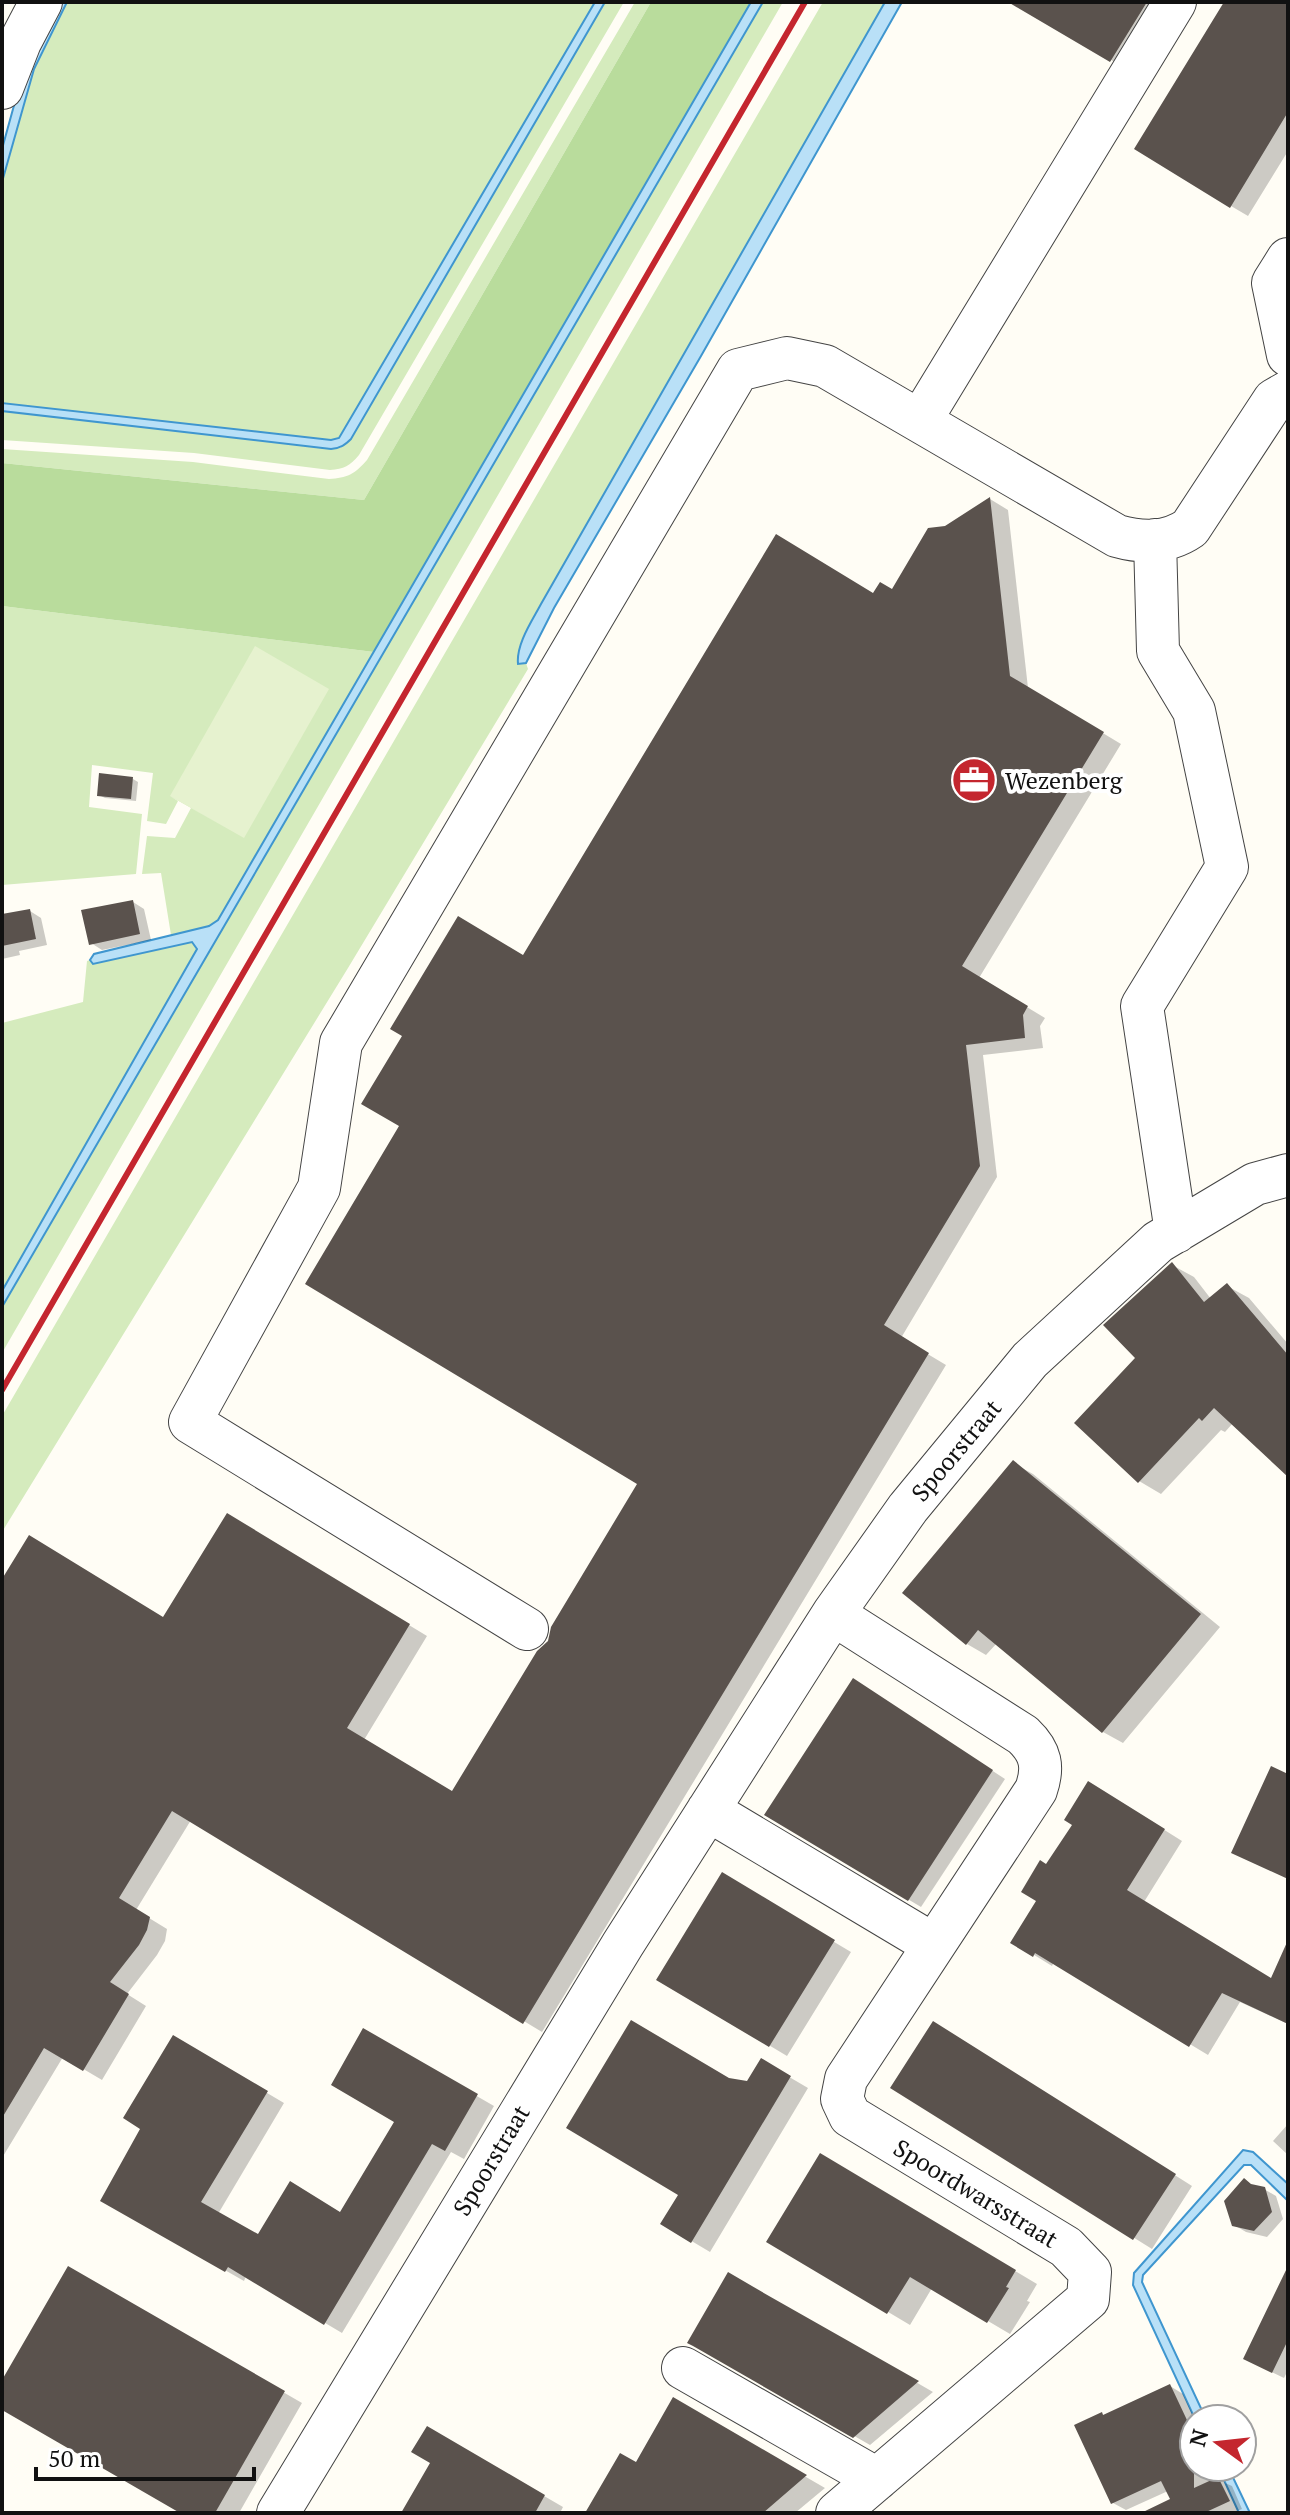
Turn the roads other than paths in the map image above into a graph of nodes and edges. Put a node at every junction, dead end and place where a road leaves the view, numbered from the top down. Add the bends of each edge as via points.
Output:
1 (41, 2) edge
2 (1175, 2) edge
3 (2, 88) edge
4 (1288, 259) edge
5 (1288, 355) edge
6 (1288, 392) edge
7 (920, 421) junction
8 (1155, 540) junction
9 (1288, 1175) edge
10 (1176, 1232) junction
11 (833, 1614) junction
12 (527, 1629) dead end
13 (708, 1810) junction
14 (934, 1945) junction
15 (683, 2368) dead end
16 (877, 2479) junction
17 (278, 2513) edge
18 (837, 2513) edge

1 - 3 street
2 - 7 street
4 - 5 street via 1273,283
6 - 8 street via 1274,400 1190,528 1177,537
7 - 8 street via 1117,536
7 - 12 street via 825,366 787,358 738,370 341,1043 319,1188 190,1422
8 - 10 street via 1158,651 1194,711 1227,867 1142,1006
9 - 10 street, Spoorstraat via 1255,1184
10 - 11 street, Spoorstraat via 1158,1242 1030,1360 908,1508
11 - 13 street, Spoorstraat
11 - 14 street, Spoordwarsstraat via 1023,1735 1039,1754 1036,1790
13 - 14 street
13 - 17 street, Spoorstraat
14 - 16 street, Spoordwarsstraat via 846,2079 842,2099 850,2116 1066,2247 1090,2272 1088,2299
15 - 16 street
16 - 18 street, Spoordwarsstraat

